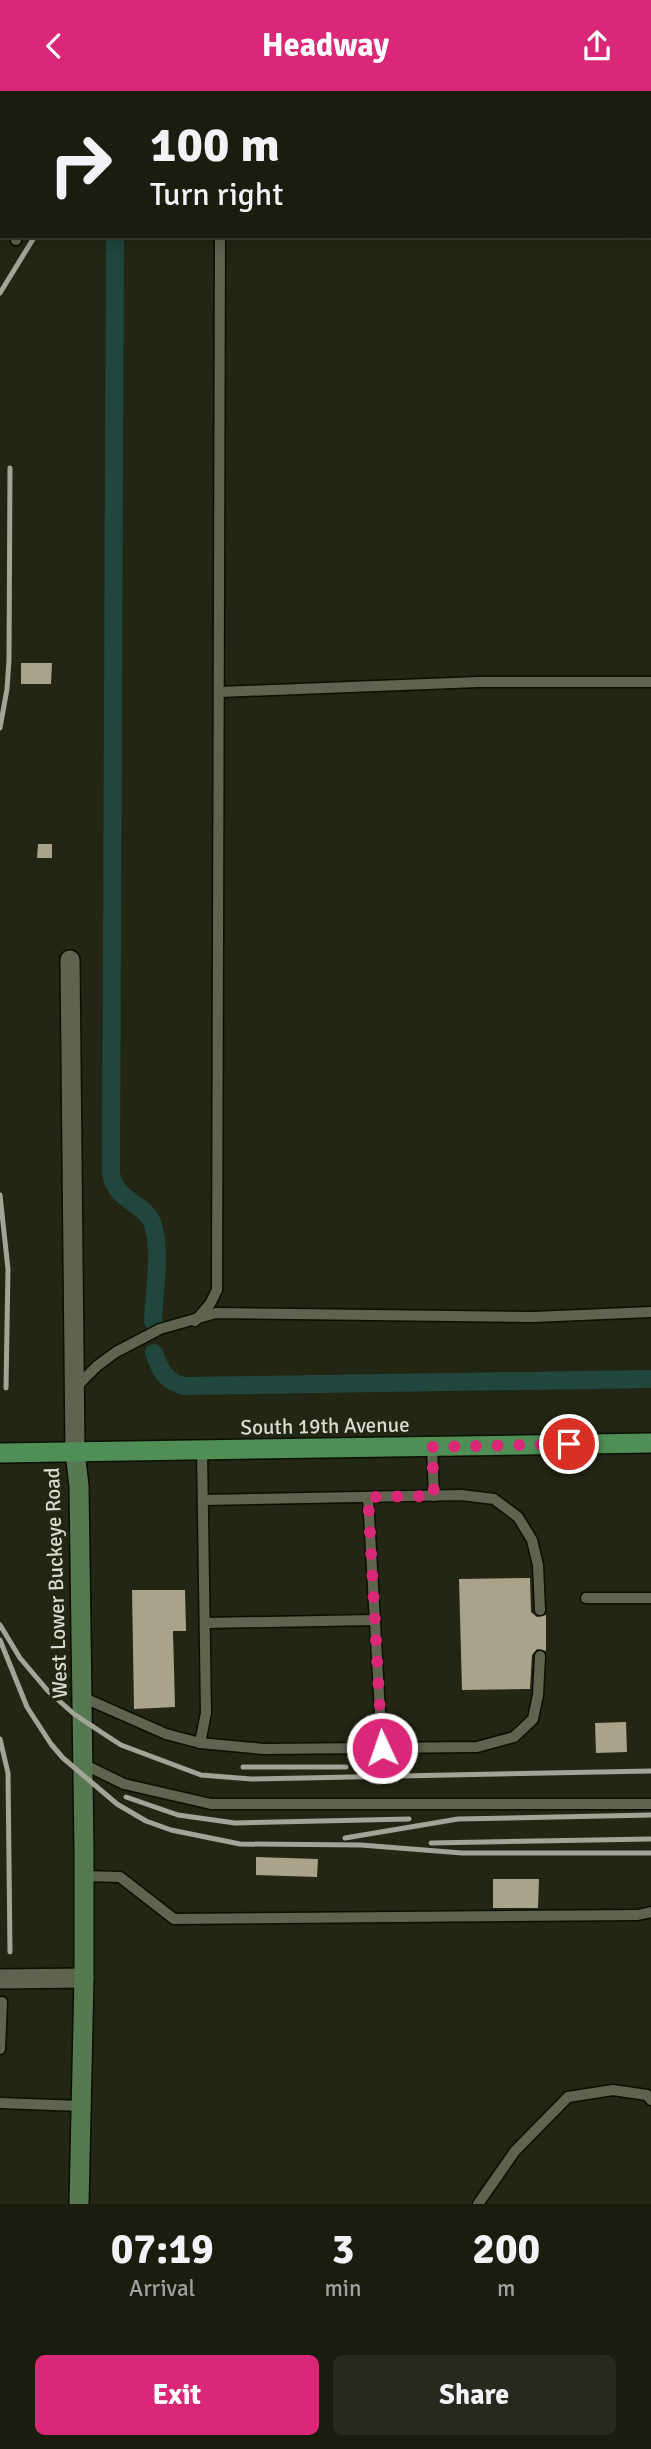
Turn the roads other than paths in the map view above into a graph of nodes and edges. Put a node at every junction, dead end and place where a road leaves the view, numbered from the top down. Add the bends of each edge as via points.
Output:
1 (219, 238) edge
2 (651, 682) edge
3 (219, 692) junction
4 (70, 960) dead end
5 (651, 1312) edge
6 (195, 1321) junction
7 (73, 1390) junction
8 (651, 1443) edge
9 (432, 1447) junction
10 (202, 1451) junction
11 (75, 1452) junction
12 (0, 1453) edge
13 (434, 1496) junction
14 (368, 1497) junction
15 (202, 1500) junction
16 (586, 1598) dead end
17 (651, 1598) edge
18 (540, 1610) dead end
19 (375, 1620) junction
20 (206, 1623) junction
21 (540, 1656) dead end
22 (82, 1697) junction
23 (200, 1743) junction
24 (382, 1748) junction
25 (83, 1764) junction
26 (651, 1804) edge
27 (84, 1876) junction
28 (651, 1912) edge
29 (84, 1978) junction
30 (0, 1979) edge
31 (2, 2002) edge
32 (0, 2049) edge
33 (651, 2100) edge
34 (0, 2103) edge
35 (81, 2106) junction
36 (79, 2204) edge
37 (478, 2204) edge

1 - 3 lane
2 - 3 lane via 478,682
3 - 6 lane via 217,1290
4 - 7 street, West Lower Buckeye Road
5 - 6 lane via 533,1317 234,1312
6 - 7 lane via 160,1329 116,1352
7 - 11 street, West Lower Buckeye Road
8 - 9 main road, South 19th Avenue
9 - 10 main road, South 19th Avenue
9 - 13 lane
10 - 11 main road, South 19th Avenue
10 - 15 lane
11 - 12 main road, South 19th Avenue
11 - 22 main road, West Lower Buckeye Road
13 - 14 lane
13 - 18 lane via 495,1499 518,1517 532,1541 538,1565
14 - 15 lane
14 - 19 lane
15 - 20 lane
16 - 17 lane
19 - 20 lane
19 - 24 lane
20 - 23 lane via 206,1713
21 - 24 lane via 533,1719 514,1737 477,1747
22 - 23 lane via 166,1734
22 - 25 main road, West Lower Buckeye Road
23 - 24 lane via 263,1749
25 - 26 lane via 124,1784 211,1804
25 - 27 main road, West Lower Buckeye Road
27 - 28 lane via 120,1877 174,1919
27 - 29 main road, West Lower Buckeye Road
29 - 30 street
29 - 35 main road, West Lower Buckeye Road
31 - 32 lane
33 - 37 lane via 647,2095 613,2090 568,2097 515,2151
34 - 35 lane
35 - 36 main road, West Lower Buckeye Road

